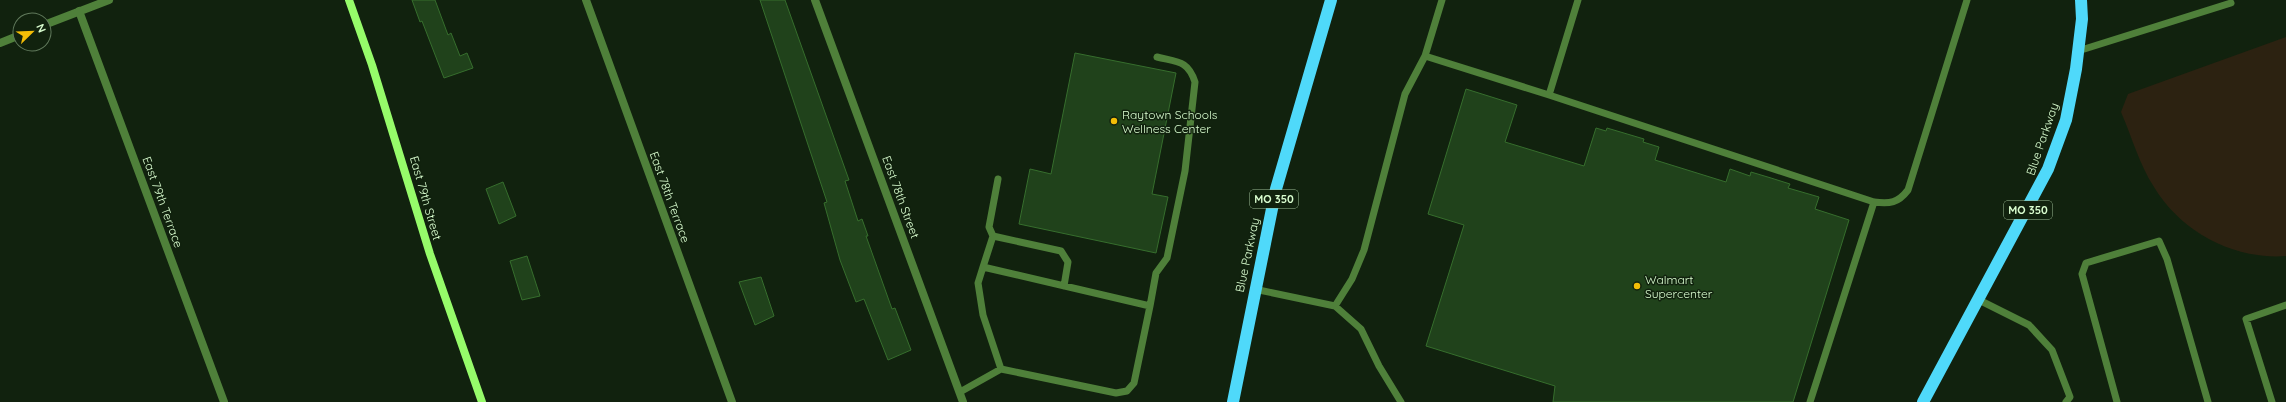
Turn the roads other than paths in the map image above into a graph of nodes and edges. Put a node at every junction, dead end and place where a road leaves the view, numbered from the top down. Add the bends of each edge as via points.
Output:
1 (109, 0) edge
2 (349, 0) edge
3 (586, 0) edge
4 (815, 0) edge
5 (1331, 0) edge
6 (1442, 0) edge
7 (1578, 0) edge
8 (1967, 0) edge
9 (2081, 0) edge
10 (2231, 3) dead end
11 (79, 11) junction
12 (52, 22) edge
13 (12, 38) edge
14 (0, 43) edge
15 (2078, 51) junction
16 (1425, 56) junction
17 (1157, 58) dead end
18 (1549, 95) junction
19 (998, 179) dead end
20 (1874, 202) junction
21 (993, 236) junction
22 (983, 267) junction
23 (1064, 286) junction
24 (1254, 289) junction
25 (1979, 300) junction
26 (1150, 306) junction
27 (1335, 306) junction
28 (2286, 306) edge
29 (1001, 369) junction
30 (960, 392) junction
31 (2071, 398) edge
32 (224, 402) edge
33 (482, 402) edge
34 (732, 402) edge
35 (963, 402) edge
36 (1233, 402) edge
37 (1401, 402) edge
38 (1810, 402) edge
39 (1923, 402) edge
40 (2066, 402) edge
41 (2117, 402) edge
42 (2208, 402) edge
43 (2272, 402) edge

1 - 11 street
2 - 33 street, East 79th Street via 372,65 430,254
3 - 34 street, East 78th Terrace
4 - 30 street, East 78th Street
5 - 24 highway, Blue Parkway / MO 350 via 1276,189
6 - 16 lane
7 - 18 lane
8 - 20 lane via 1908,190 1901,200 1890,204
9 - 15 highway, Blue Parkway / MO 350
10 - 15 lane
11 - 12 street
11 - 32 street, East 79th Terrace
13 - 14 street
15 - 25 highway, Blue Parkway / MO 350 via 2066,120 2048,169
16 - 18 lane
16 - 27 lane via 1405,94 1364,250 1352,279
17 - 26 lane via 1184,64 1191,70 1194,82 1185,171 1167,258 1156,273
18 - 20 lane
19 - 21 lane via 989,227
20 - 38 lane
21 - 22 lane
21 - 23 lane via 1061,250 1068,262
22 - 23 lane
22 - 29 lane via 978,283 983,315
23 - 26 lane
24 - 27 lane
24 - 36 highway, Blue Parkway / MO 350
25 - 31 lane via 2034,330 2052,350
25 - 39 highway, Blue Parkway / MO 350
26 - 29 lane via 1134,383 1127,391 1116,393
27 - 37 lane via 1361,329
28 - 43 lane via 2246,319
29 - 30 lane
30 - 35 street, East 78th Street
31 - 40 lane
41 - 42 lane via 2082,274 2086,263 2159,241 2167,259

